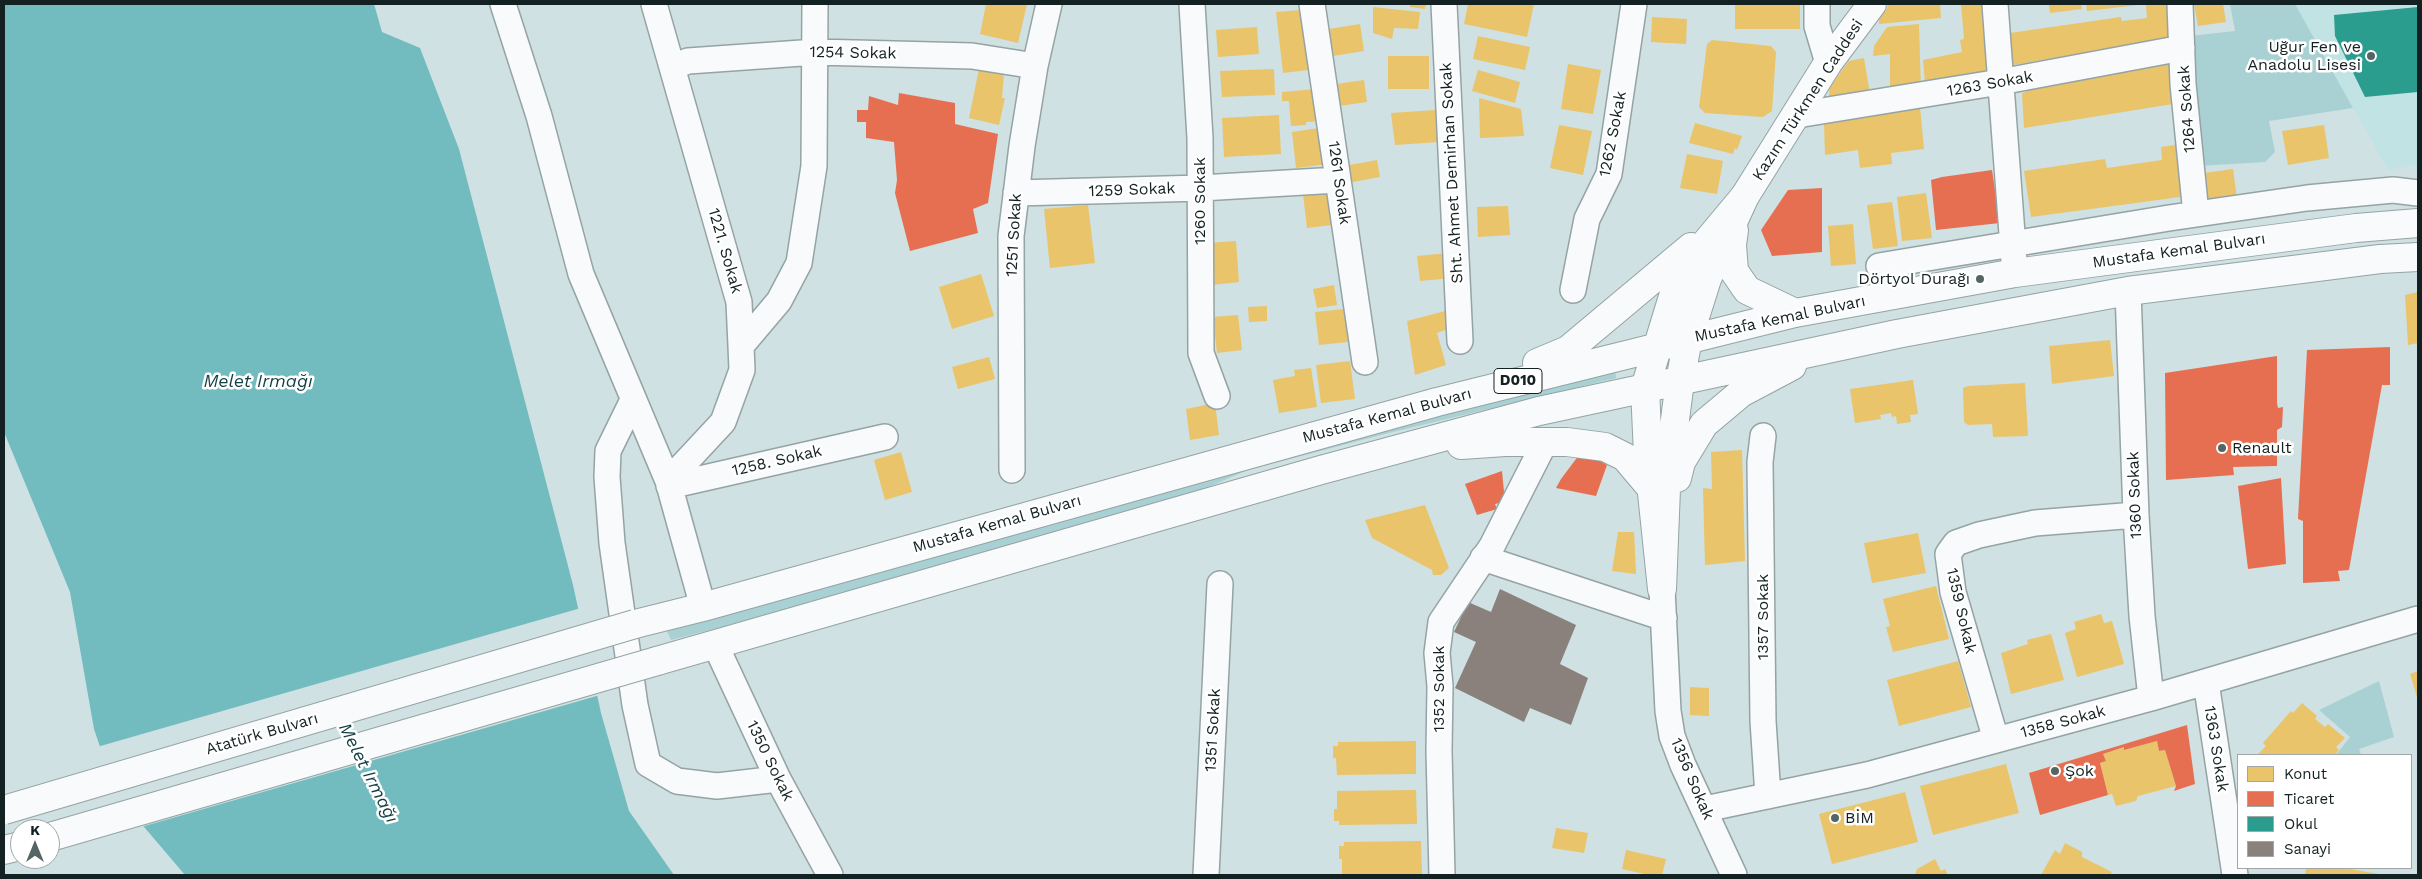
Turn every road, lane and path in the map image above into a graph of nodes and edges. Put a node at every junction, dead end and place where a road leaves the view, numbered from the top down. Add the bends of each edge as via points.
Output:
1 (504, 4) edge
2 (654, 4) edge
3 (815, 4) edge
4 (1049, 4) edge
5 (1192, 4) edge
6 (1312, 4) edge
7 (1444, 4) edge
8 (1634, 4) edge
9 (1817, 4) edge
10 (1872, 4) edge
11 (1995, 4) edge
12 (2180, 4) edge
13 (2182, 48) junction
14 (816, 52) junction
15 (1828, 63) junction
16 (1035, 66) junction
17 (672, 67) junction
18 (2000, 82) junction
19 (1797, 115) junction
20 (1338, 180) junction
21 (1201, 188) junction
22 (2418, 193) edge
23 (1016, 194) junction
24 (1745, 196) junction
25 (2196, 214) junction
26 (2418, 223) edge
27 (2013, 244) junction
28 (2418, 257) edge
29 (1879, 266) dead end
30 (2015, 273) junction
31 (1573, 290) dead end
32 (2128, 291) junction
33 (1795, 313) junction
34 (1688, 339) junction
35 (1460, 341) dead end
36 (741, 346) junction
37 (1658, 346) junction
38 (1828, 349) junction
39 (1365, 362) dead end
40 (1680, 380) junction
41 (1645, 388) junction
42 (1217, 396) dead end
43 (634, 400) junction
44 (1436, 402) junction
45 (1763, 436) dead end
46 (885, 437) dead end
47 (1545, 442) junction
48 (1397, 450) junction
49 (1012, 470) dead end
50 (668, 484) junction
51 (1652, 489) junction
52 (2136, 515) junction
53 (1665, 526) junction
54 (1482, 558) junction
55 (1220, 584) dead end
56 (1662, 589) junction
57 (703, 607) junction
58 (1664, 618) junction
59 (2418, 619) edge
60 (635, 624) joint
61 (715, 644) junction
62 (2206, 682) junction
63 (2151, 698) junction
64 (1996, 740) junction
65 (778, 779) junction
66 (1768, 796) junction
67 (1705, 809) junction
68 (4, 810) edge
69 (60, 834) edge
70 (830, 875) edge
71 (1206, 875) edge
72 (1442, 875) edge
73 (1734, 875) edge
74 (2235, 875) edge

1 - 43 street via 539,116 581,274
2 - 17 street, 1221. Sokak
3 - 14 street
4 - 16 street, 1251 Sokak
5 - 21 street, 1260 Sokak
6 - 20 street, 1261 Sokak
7 - 35 street, Sht. Ahmet Demirhan Sokak
8 - 31 street, 1262 Sokak via 1609,174 1587,219
9 - 15 street via 1818,26
10 - 15 main road, Kazım Türkmen Caddesi
11 - 18 street
12 - 13 street, 1264 Sokak
13 - 18 street, 1263 Sokak
13 - 25 street, 1264 Sokak
14 - 16 street, 1254 Sokak via 972,56
14 - 17 street, 1254 Sokak via 688,60
14 - 36 street via 814,166 799,263 779,301
15 - 19 main road, Kazım Türkmen Caddesi
16 - 23 street, 1251 Sokak
17 - 36 street, 1221. Sokak via 739,302
18 - 19 street, 1263 Sokak
18 - 27 street
19 - 24 main road, Kazım Türkmen Caddesi
20 - 21 street, 1259 Sokak
20 - 39 street, 1261 Sokak
21 - 23 street, 1259 Sokak
21 - 42 street, 1260 Sokak via 1201,353
22 - 25 street via 2394,190 2307,198
23 - 49 street, 1251 Sokak via 1011,236
24 - 33 main road via 1734,228 1734,271 1747,290
24 - 34 main road via 1708,279
24 - 37 main road via 1689,263 1675,290
24 - 44 main road via 1691,248 1568,350
25 - 27 street
26 - 30 main road, Mustafa Kemal Bulvarı / D010 via 2356,228
27 - 29 street
27 - 30 street
28 - 32 main road, Mustafa Kemal Bulvarı / D010
30 - 33 main road, Mustafa Kemal Bulvarı / D010
32 - 38 main road, Mustafa Kemal Bulvarı / D010
32 - 52 street, 1360 Sokak
33 - 34 main road, Mustafa Kemal Bulvarı / D010
34 - 37 main road, Mustafa Kemal Bulvarı / D010
34 - 40 main road
36 - 50 street, 1221. Sokak via 742,370 723,422
37 - 41 main road
37 - 44 main road, Mustafa Kemal Bulvarı / D010
38 - 40 main road, Mustafa Kemal Bulvarı / D010
38 - 53 main road via 1741,393 1704,424 1681,462
40 - 41 main road, Mustafa Kemal Bulvarı / D010
40 - 53 main road via 1666,489
41 - 48 main road, Mustafa Kemal Bulvarı / D010
41 - 51 main road
43 - 50 street
43 - 65 street via 608,451 607,477 612,542 635,706 648,764 677,780 717,786
44 - 57 main road, Mustafa Kemal Bulvarı / D010
45 - 66 street, 1357 Sokak via 1760,462 1763,721
46 - 50 street, 1258. Sokak
47 - 48 main road
47 - 51 main road via 1605,447 1624,457
47 - 54 street, 1352 Sokak via 1492,546
48 - 61 main road, Mustafa Kemal Bulvarı / D010
50 - 57 street
51 - 56 main road
52 - 63 street, 1360 Sokak
52 - 64 street, 1359 Sokak via 2026,525 1956,543 1948,554 1953,592
53 - 56 main road
54 - 58 street
54 - 72 street, 1352 Sokak via 1441,622 1436,653 1440,686
55 - 71 street, 1351 Sokak
56 - 58 street, 1356 Sokak
57 - 60 main road, Mustafa Kemal Bulvarı / D010
58 - 67 street, 1356 Sokak via 1672,736
59 - 62 street, 1358 Sokak
60 - 68 main road, Atatürk Bulvarı / D010, bridge
61 - 65 street, 1350 Sokak
61 - 69 main road, Mustafa Kemal Bulvarı / D010, bridge
62 - 63 street, 1358 Sokak
62 - 74 street, 1363 Sokak
63 - 64 street, 1358 Sokak
64 - 66 street, 1358 Sokak via 1867,775
65 - 70 street, 1350 Sokak
66 - 67 street, 1358 Sokak
67 - 73 street, 1356 Sokak

